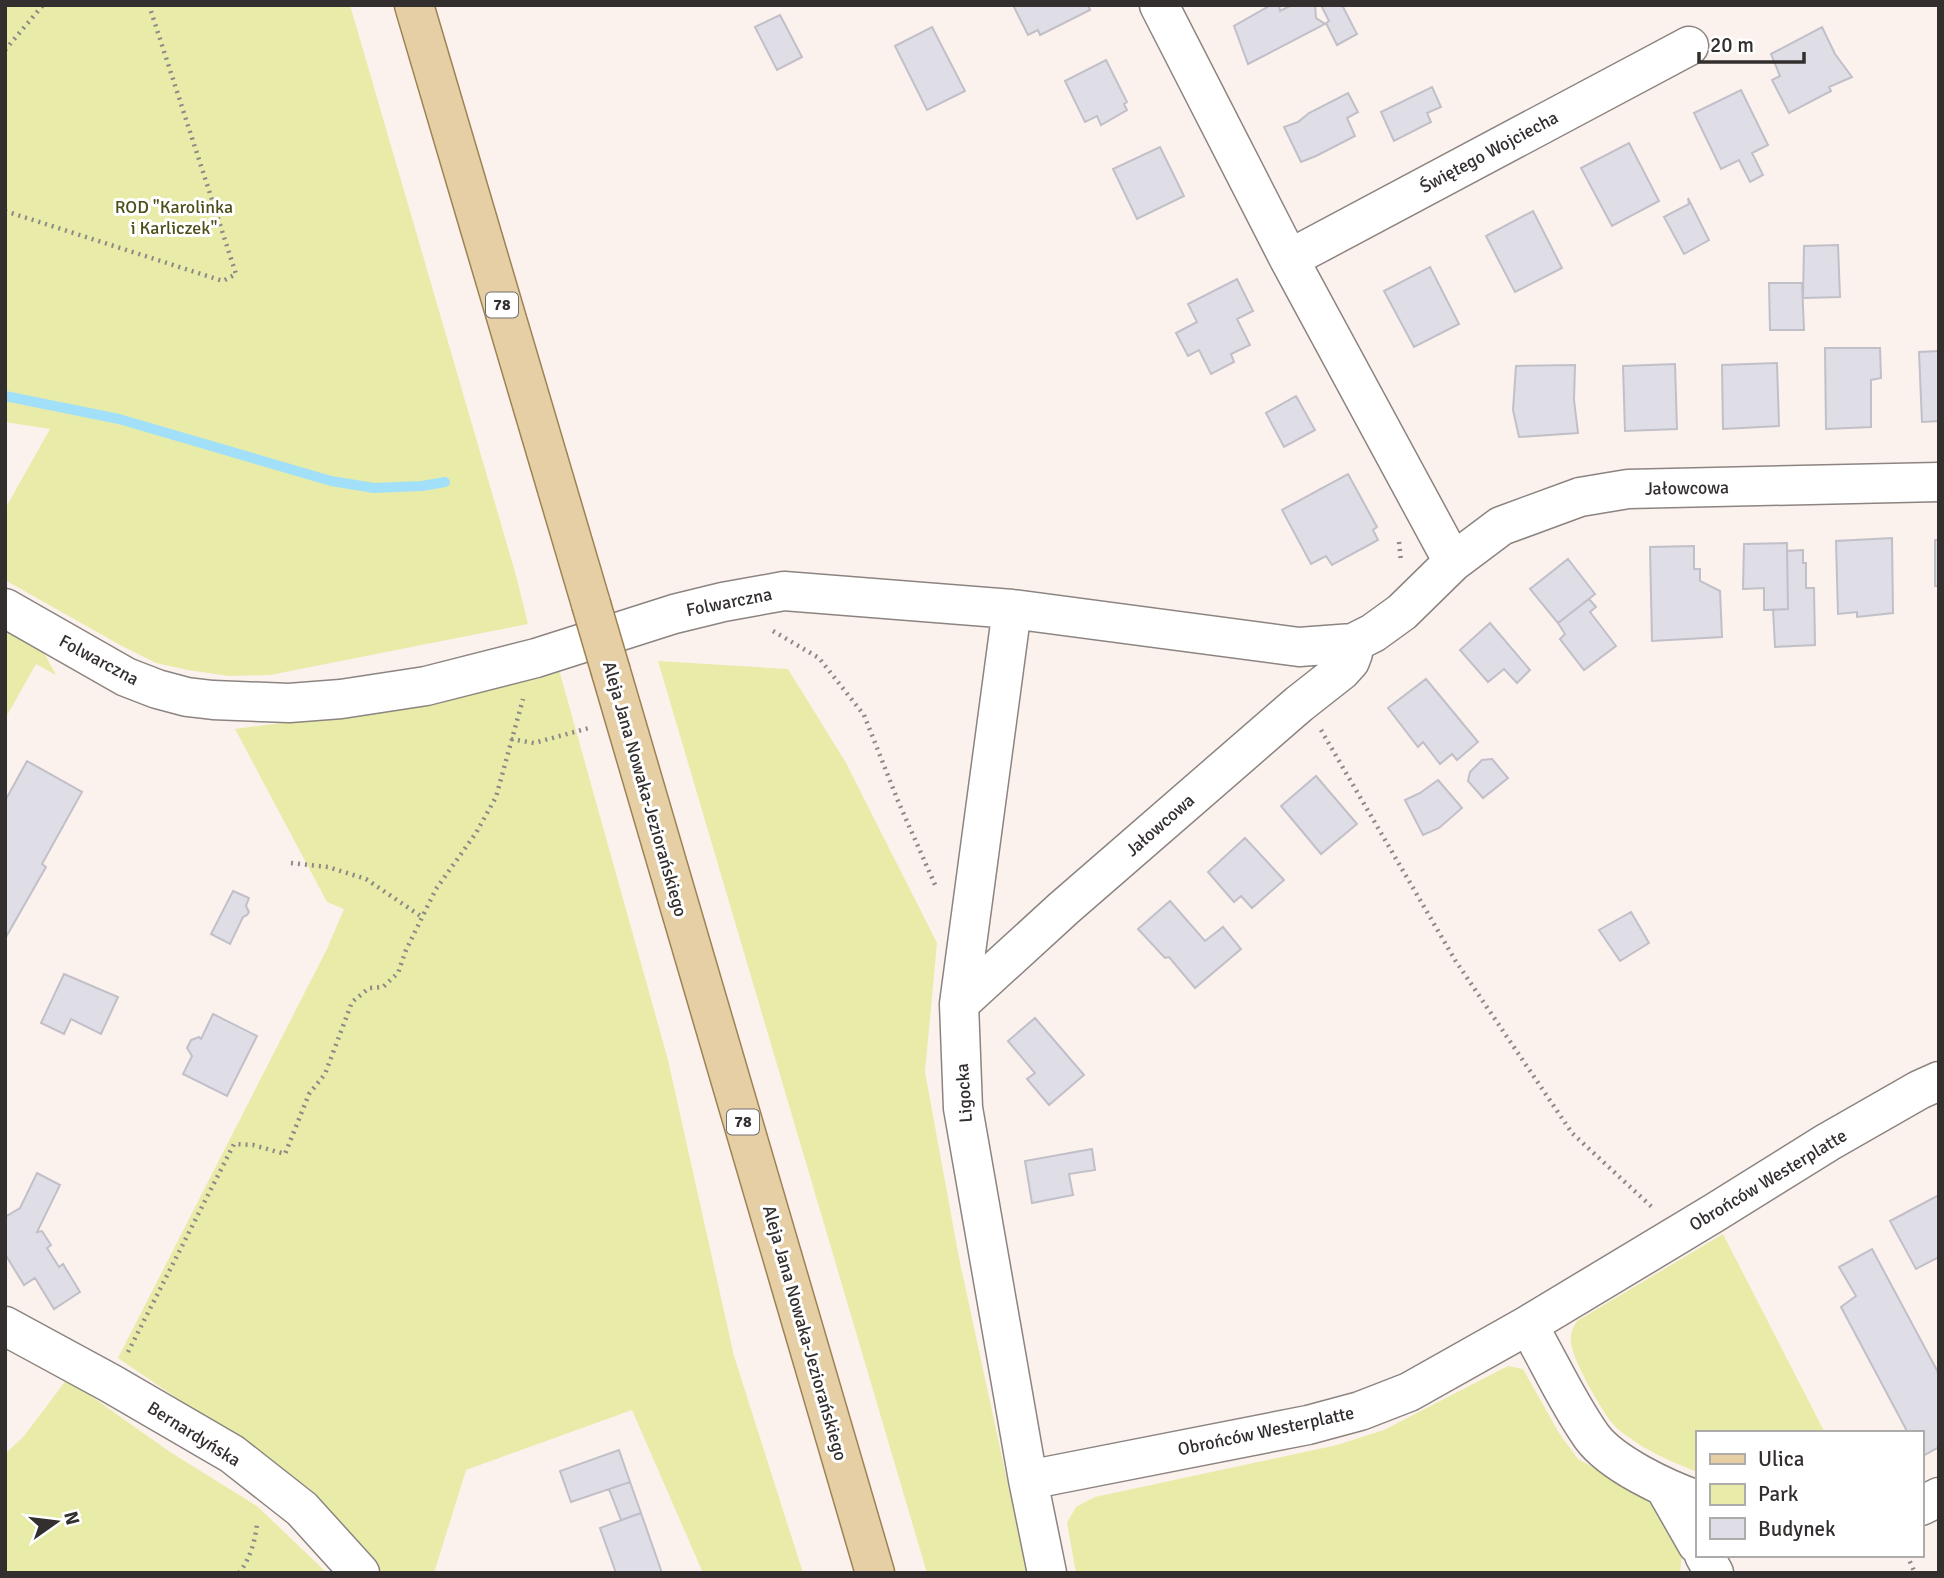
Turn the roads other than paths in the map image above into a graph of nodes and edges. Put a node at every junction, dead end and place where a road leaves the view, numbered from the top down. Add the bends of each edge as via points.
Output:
1 (414, 5) edge
2 (1159, 5) edge
3 (1689, 46) dead end
4 (1289, 259) junction
5 (1939, 482) edge
6 (1453, 562) junction
7 (5, 608) edge
8 (1012, 609) junction
9 (1353, 643) junction
10 (959, 1004) junction
11 (1939, 1081) edge
12 (5, 1325) edge
13 (1528, 1325) junction
14 (1028, 1480) junction
15 (1681, 1494) edge
16 (1939, 1497) edge
17 (1923, 1505) edge
18 (1696, 1541) edge
19 (1705, 1557) edge
20 (360, 1573) edge
21 (875, 1573) edge
22 (1047, 1573) edge
23 (1714, 1573) edge

1 - 21 main road, Aleja Jana Nowaka-Jeziorańskiego / 78, bridge
2 - 4 street
3 - 4 street, Świętego Wojciecha
4 - 6 street
5 - 6 street, Jałowcowa via 1628,489 1580,497 1501,526
6 - 9 street, Folwarczna via 1402,612
7 - 8 street, Folwarczna via 126,677 157,689 213,700 289,703 426,686 537,658 674,614 784,592
8 - 9 street, Folwarczna via 1299,646
8 - 10 street, Ligocka
9 - 10 street, Jałowcowa via 1350,661 1341,670
10 - 14 street, Ligocka via 963,1108
11 - 13 street, Obrońców Westerplatte via 1828,1142
12 - 20 street, Bernardyńska via 232,1454 302,1509
13 - 14 street, Obrońców Westerplatte via 1409,1392 1360,1411
13 - 15 street via 1594,1438 1619,1461
14 - 22 street, Ligocka
15 - 18 street
16 - 17 street
19 - 23 street

